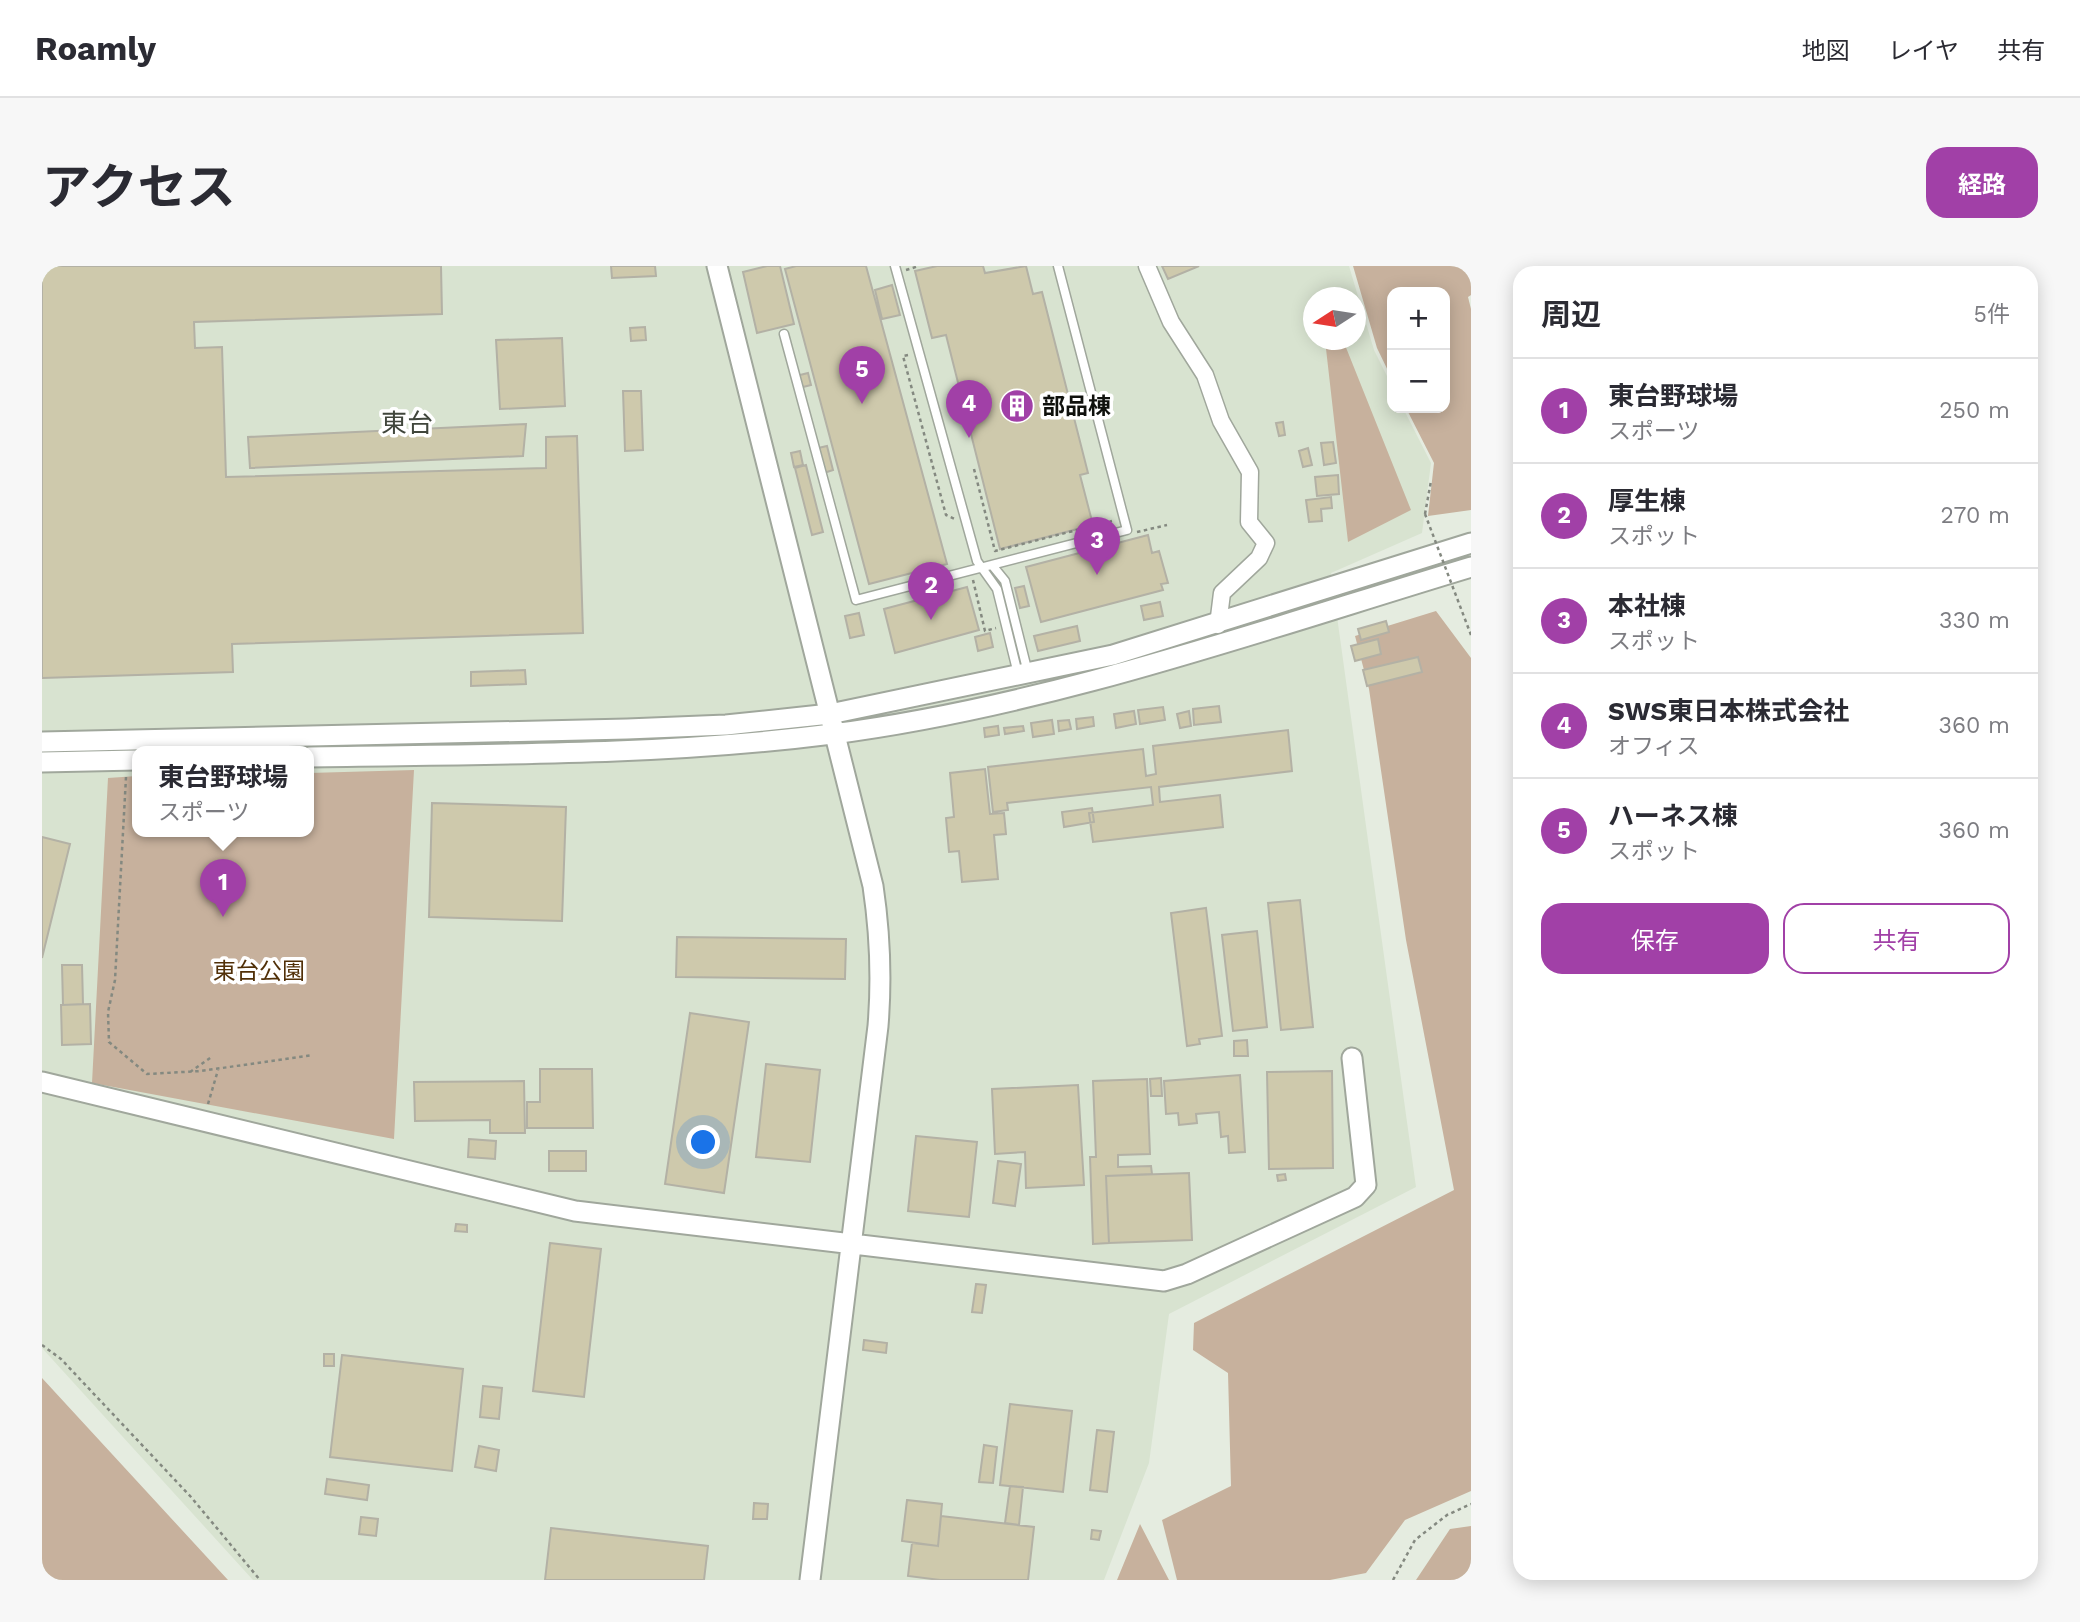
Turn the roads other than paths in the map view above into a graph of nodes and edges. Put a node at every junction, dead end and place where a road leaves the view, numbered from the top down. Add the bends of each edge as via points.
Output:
1 (717, 266) edge
2 (897, 266) edge
3 (1058, 266) edge
4 (1147, 266) edge
5 (784, 334) dead end
6 (1471, 543) edge
7 (992, 565) junction
8 (1471, 567) edge
9 (980, 568) junction
10 (1218, 625) junction
11 (1023, 673) junction
12 (830, 714) junction
13 (835, 733) junction
14 (42, 742) edge
15 (314, 757) edge
16 (132, 760) edge
17 (42, 762) edge
18 (1352, 1058) dead end
19 (42, 1082) edge
20 (851, 1245) junction
21 (810, 1580) edge

1 - 12 street
2 - 9 lane
3 - 7 lane via 1126,530
4 - 10 street via 1171,323 1205,376 1221,421 1250,472 1249,522 1266,543 1259,558 1222,593
5 - 9 lane via 856,600
6 - 10 street
7 - 9 lane
7 - 11 lane via 1005,581
8 - 13 street via 1085,684
9 - 11 lane via 997,589
10 - 11 street via 1113,655
11 - 12 street
12 - 13 street
12 - 14 street via 627,729
13 - 15 street via 627,751
13 - 20 street via 873,886 882,979
16 - 17 street
18 - 20 street via 1366,1185 1355,1197 1187,1274 1164,1281 1134,1279
19 - 20 street via 575,1211
20 - 21 street

